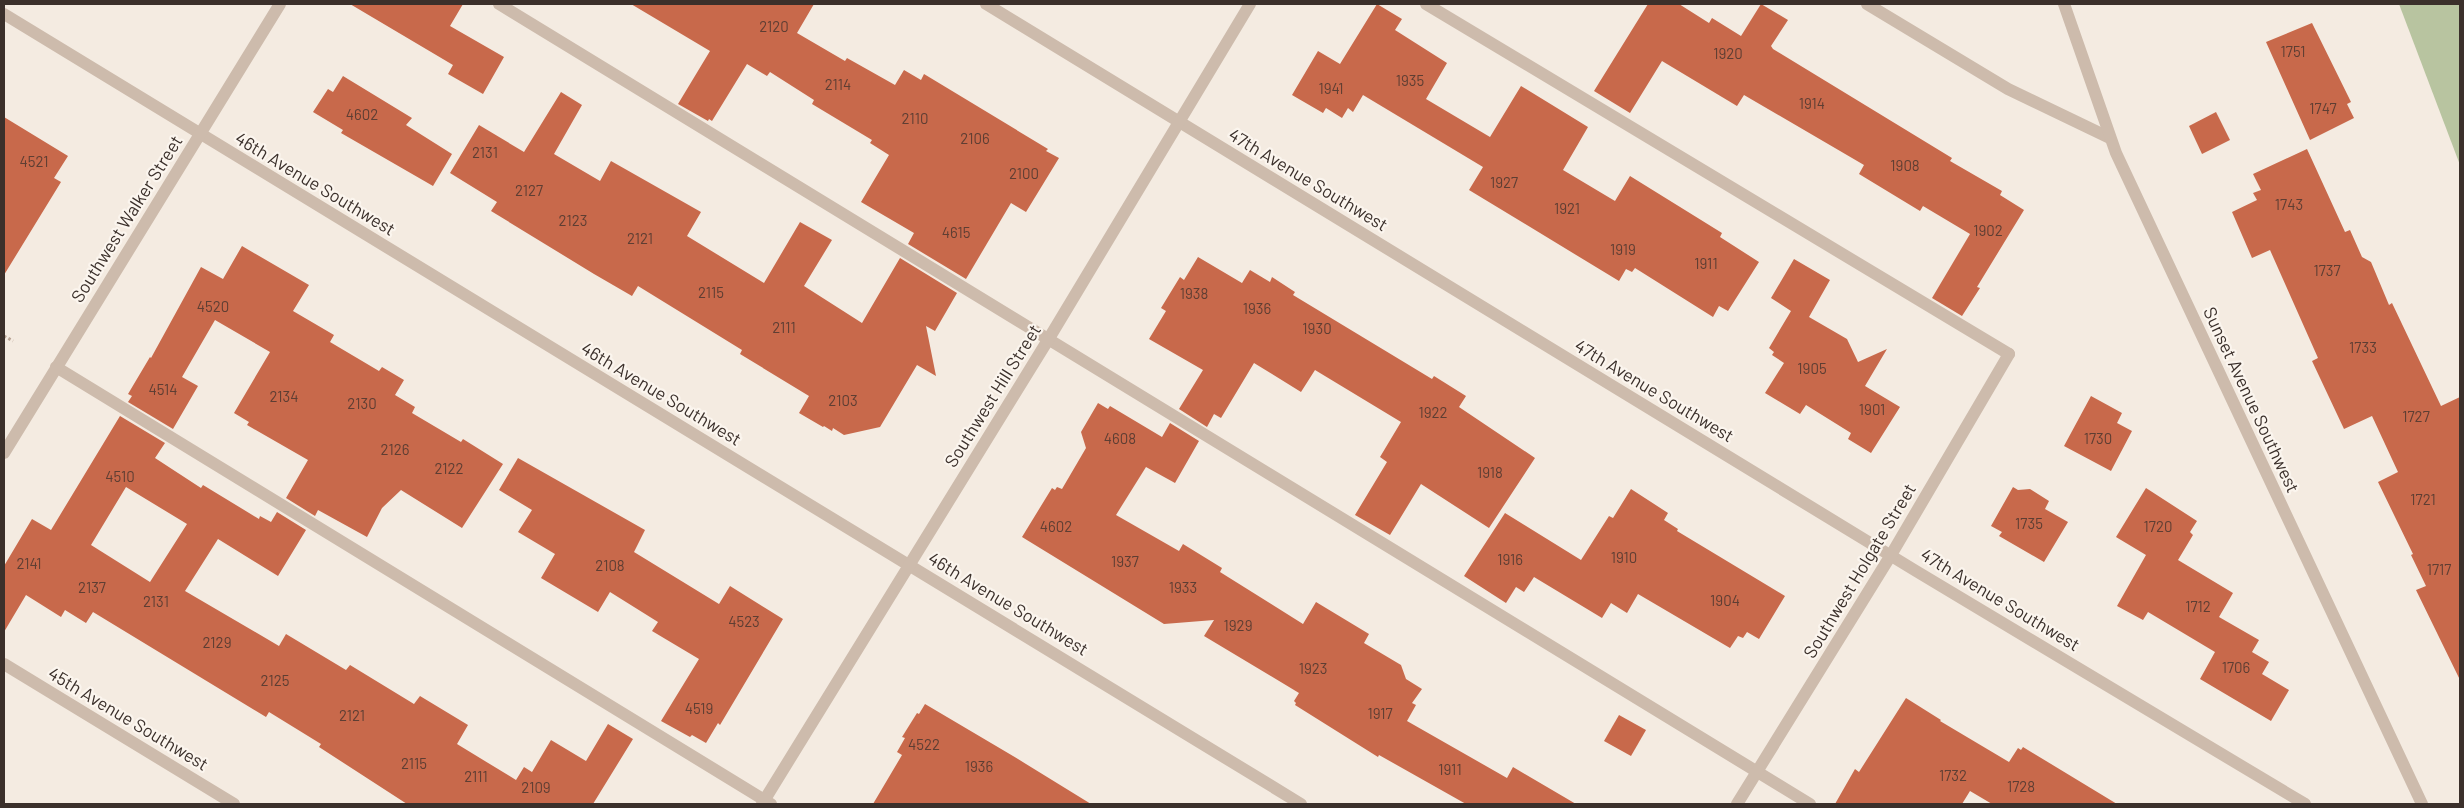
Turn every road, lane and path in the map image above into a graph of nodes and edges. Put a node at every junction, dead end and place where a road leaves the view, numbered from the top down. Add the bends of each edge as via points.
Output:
1 (280, 4) edge
2 (499, 4) edge
3 (986, 4) edge
4 (1250, 4) edge
5 (1426, 4) edge
6 (1868, 4) edge
7 (2064, 4) edge
8 (4, 14) edge
9 (1178, 121) junction
10 (200, 135) junction
11 (2110, 138) junction
12 (4, 336) edge
13 (1048, 340) junction
14 (13, 341) dead end
15 (56, 367) junction
16 (4, 453) edge
17 (1891, 555) junction
18 (910, 565) junction
19 (4, 664) edge
20 (1757, 772) junction
21 (766, 803) edge
22 (234, 804) edge
23 (1301, 804) edge
24 (1737, 804) edge
25 (1810, 804) edge
26 (2305, 804) edge
27 (2422, 804) edge

1 - 10 street, Southwest Walker Street
2 - 13 street
3 - 9 street, 47th Avenue Southwest
4 - 9 street, Southwest Hill Street
5 - 17 street, Southwest Holgate Street via 2009,354
6 - 11 street via 2008,89
7 - 11 street, Sunset Avenue Southwest
8 - 10 street, 46th Avenue Southwest
9 - 13 street, Southwest Hill Street
9 - 17 street, 47th Avenue Southwest
10 - 15 street, Southwest Walker Street
10 - 18 street, 46th Avenue Southwest
11 - 27 street, Sunset Avenue Southwest
12 - 14 path
13 - 18 street, Southwest Hill Street
13 - 20 street
15 - 16 street, Southwest Walker Street
15 - 21 street
17 - 20 street, Southwest Holgate Street
17 - 26 street, 47th Avenue Southwest
18 - 21 street, Southwest Hill Street
18 - 23 street, 46th Avenue Southwest
19 - 22 street, 45th Avenue Southwest
20 - 24 street, Southwest Holgate Street
20 - 25 street

